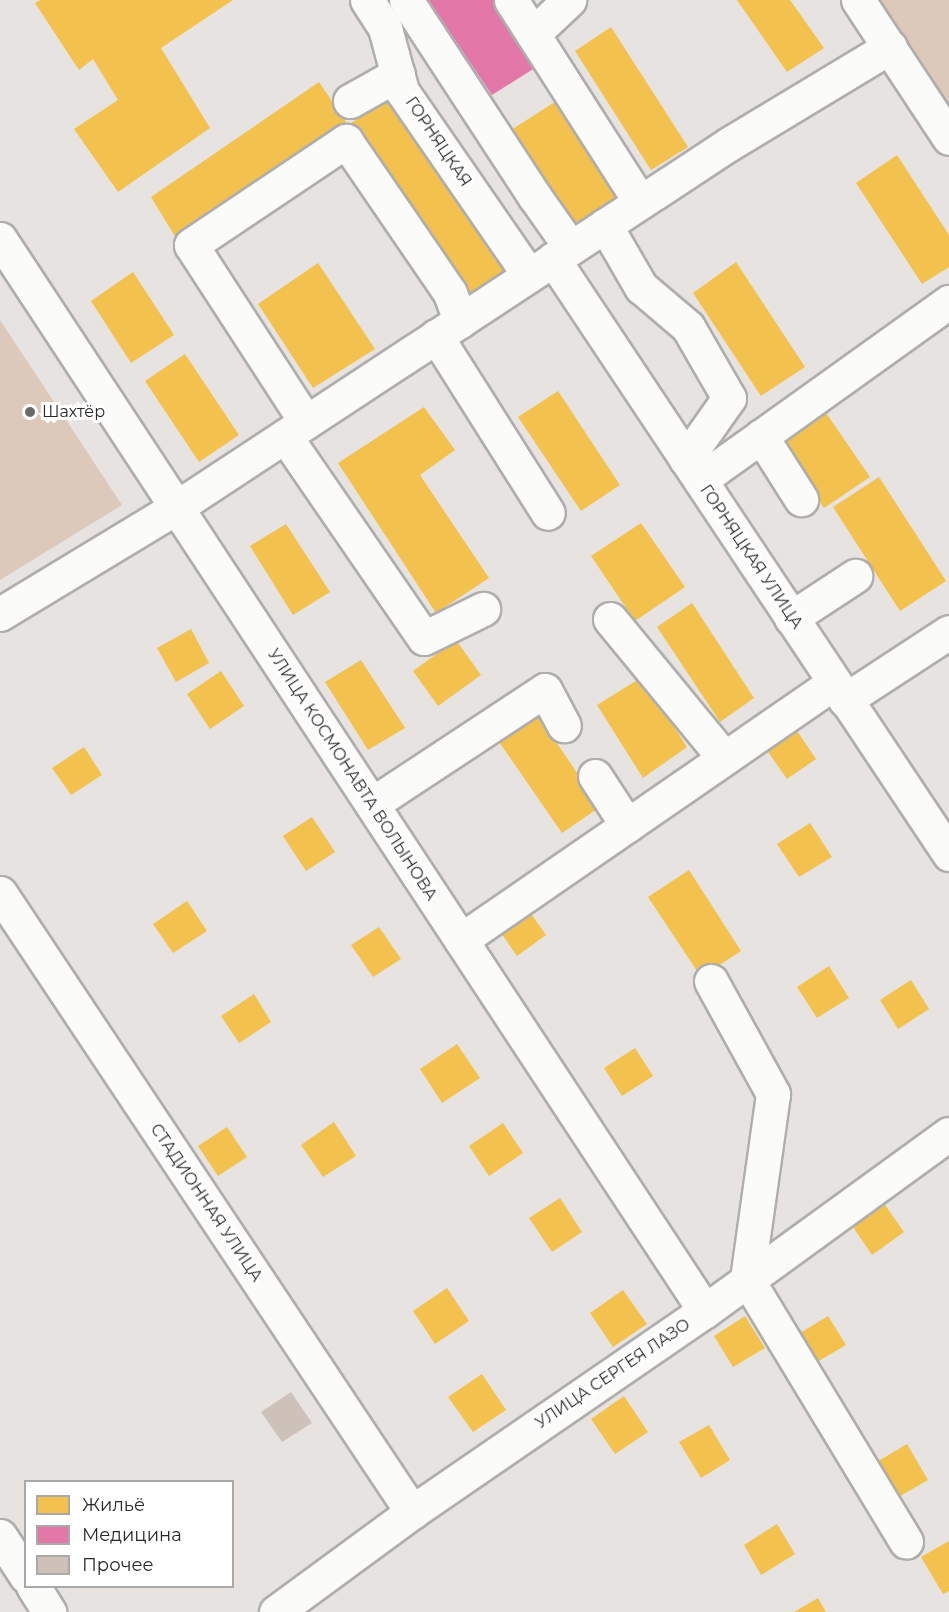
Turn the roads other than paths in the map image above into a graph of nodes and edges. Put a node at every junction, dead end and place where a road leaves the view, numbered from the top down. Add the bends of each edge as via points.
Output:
1 (366, 0) edge
2 (406, 0) edge
3 (511, 0) edge
4 (569, 0) edge
5 (858, 0) edge
6 (533, 34) junction
7 (890, 47) junction
8 (398, 74) junction
9 (350, 101) dead end
10 (949, 138) edge
11 (640, 202) junction
12 (605, 225) junction
13 (0, 239) edge
14 (551, 261) junction
15 (949, 302) edge
16 (448, 329) junction
17 (295, 429) junction
18 (761, 436) junction
19 (693, 470) junction
20 (801, 499) dead end
21 (177, 507) junction
22 (548, 513) dead end
23 (855, 576) dead end
24 (483, 609) dead end
25 (0, 614) edge
26 (791, 618) junction
27 (610, 619) dead end
28 (949, 632) edge
29 (840, 691) junction
30 (564, 725) dead end
31 (724, 758) junction
32 (595, 776) dead end
33 (372, 804) junction
34 (627, 825) junction
35 (949, 854) edge
36 (0, 893) edge
37 (461, 940) junction
38 (711, 981) dead end
39 (949, 1134) edge
40 (747, 1279) junction
41 (705, 1311) junction
42 (412, 1512) junction
43 (0, 1536) edge
44 (906, 1542) dead end
45 (24, 1573) edge
46 (34, 1588) edge
47 (49, 1612) edge
48 (276, 1612) edge

1 - 8 street, ГОРНЯЦКАЯ via 385,28
2 - 14 street via 535,198
3 - 6 street
4 - 6 street
5 - 7 street
6 - 11 street
7 - 10 street
7 - 11 street
8 - 9 street
8 - 14 street, ГОРНЯЦКАЯ via 402,91
11 - 12 street
12 - 14 street
12 - 19 street via 641,287 688,327 729,398
13 - 21 street, УЛИЦА КОСМОНАВТА ВОЛЫНОВА
14 - 16 street
14 - 19 street, ГОРНЯЦКАЯ УЛИЦА
15 - 18 street
16 - 17 street
16 - 17 street via 450,293 346,141 191,245
16 - 22 street
17 - 21 street
17 - 24 street via 424,638
18 - 19 street
18 - 20 street
19 - 26 street, ГОРНЯЦКАЯ УЛИЦА
21 - 25 street
21 - 33 street, УЛИЦА КОСМОНАВТА ВОЛЫНОВА
23 - 26 street
26 - 29 street, ГОРНЯЦКАЯ УЛИЦА
27 - 31 street
28 - 29 street
29 - 31 street
29 - 35 street, ГОРНЯЦКАЯ УЛИЦА
30 - 33 street via 545,690
31 - 34 street
32 - 34 street
33 - 37 street, УЛИЦА КОСМОНАВТА ВОЛЫНОВА
34 - 37 street
36 - 42 street, СТАДИОННАЯ УЛИЦА
37 - 41 street, УЛИЦА КОСМОНАВТА ВОЛЫНОВА
38 - 40 street via 773,1094
39 - 40 street, УЛИЦА СЕРГЕЯ ЛАЗО
40 - 41 street, УЛИЦА СЕРГЕЯ ЛАЗО
40 - 44 street
41 - 42 street, УЛИЦА СЕРГЕЯ ЛАЗО
42 - 48 street, УЛИЦА СЕРГЕЯ ЛАЗО
43 - 45 street
46 - 47 street

